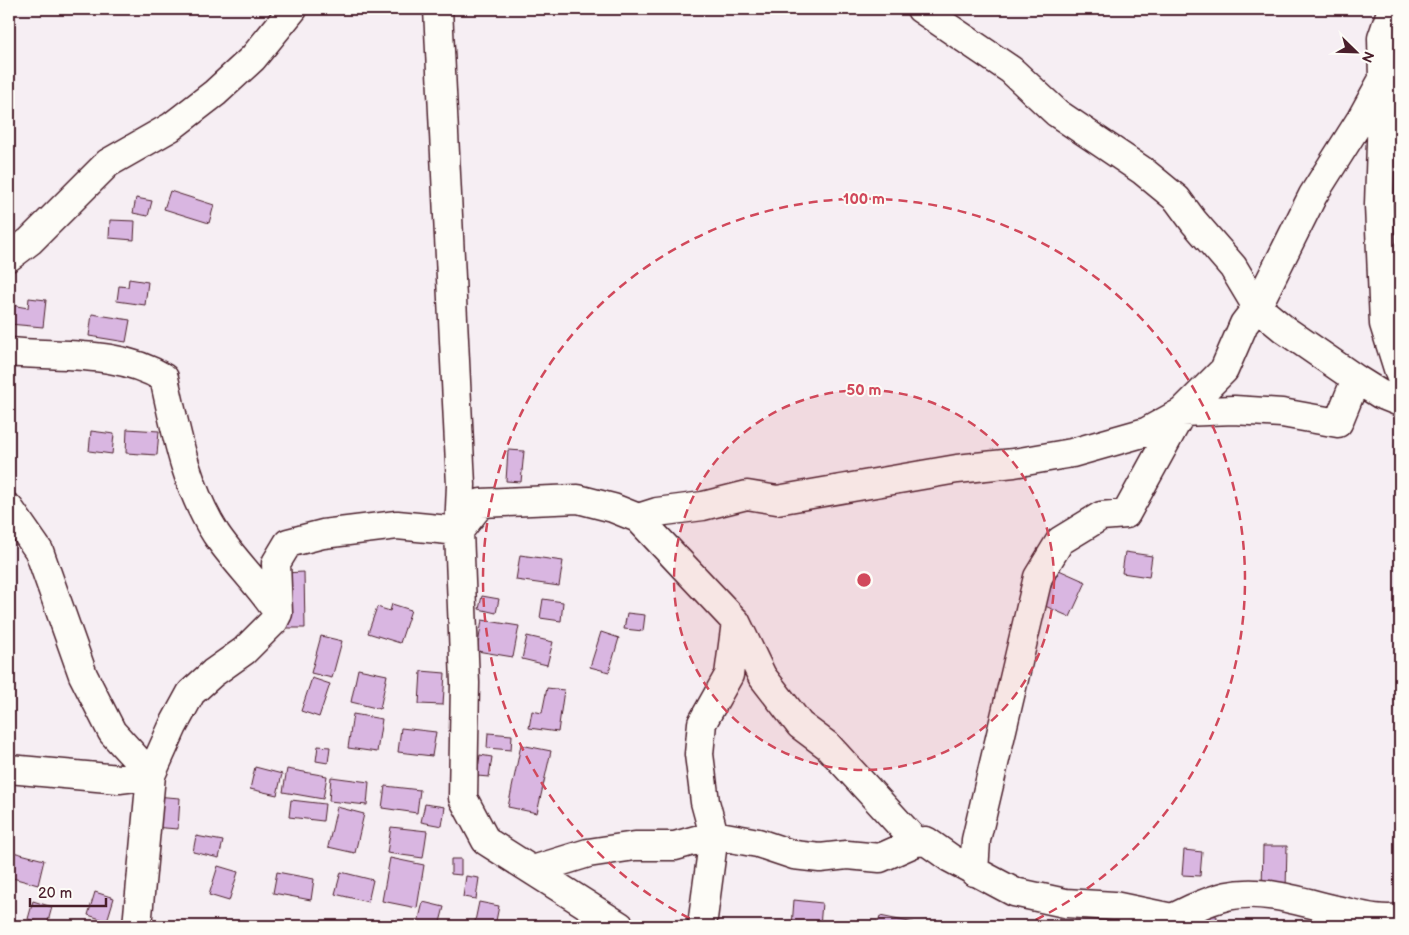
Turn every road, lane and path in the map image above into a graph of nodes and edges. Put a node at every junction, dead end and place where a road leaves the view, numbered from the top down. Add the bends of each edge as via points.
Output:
1 (293, 9) edge
2 (438, 9) edge
3 (922, 9) edge
4 (1392, 9) edge
5 (1400, 58) edge
6 (1383, 79) junction
7 (9, 257) edge
8 (1257, 307) junction
9 (9, 352) edge
10 (1400, 375) edge
11 (1356, 379) junction
12 (1400, 402) edge
13 (1182, 412) junction
14 (9, 508) edge
15 (638, 518) junction
16 (459, 531) junction
17 (278, 613) junction
18 (736, 622) junction
19 (9, 769) edge
20 (151, 775) junction
21 (714, 835) junction
22 (916, 842) junction
23 (533, 870) junction
24 (974, 872) junction
25 (1397, 921) edge
26 (1166, 923) edge
27 (137, 926) edge
28 (620, 926) edge
29 (702, 926) edge

1 - 7 street via 253,58 215,93 171,127 108,163 30,241
2 - 16 street via 461,485
3 - 8 street via 1011,70 1057,112 1178,199 1233,267
4 - 6 street via 1382,38
5 - 6 street
6 - 8 street via 1313,195
6 - 10 street via 1379,205 1384,324
8 - 11 street
8 - 13 street via 1244,324 1224,370
9 - 17 street via 93,357 137,365 164,378 182,461 202,510 232,557
11 - 12 street
11 - 13 street via 1338,423 1282,413 1234,410
13 - 15 street via 1146,432 1072,453 776,500 747,495
13 - 24 street via 1126,514 1101,516 1060,541 1038,578 976,840
14 - 20 street via 39,551 83,675 112,732
15 - 16 street via 578,499 480,503
15 - 18 street
16 - 17 street via 397,525 323,534 288,543 276,563
16 - 23 street via 466,683 463,798 486,841
17 - 20 street via 244,650 191,693
18 - 21 street via 729,675 702,722 699,754 705,802
18 - 22 street via 762,676 800,725 828,746
19 - 20 street via 119,779
20 - 27 street
21 - 22 street via 758,843 794,855 820,858 847,855 880,858
21 - 23 street via 675,846 635,846 588,853
21 - 29 street
22 - 24 street via 926,841
23 - 28 street
24 - 26 street via 1014,892 1065,904 1114,906
25 - 26 street via 1257,894 1227,896

